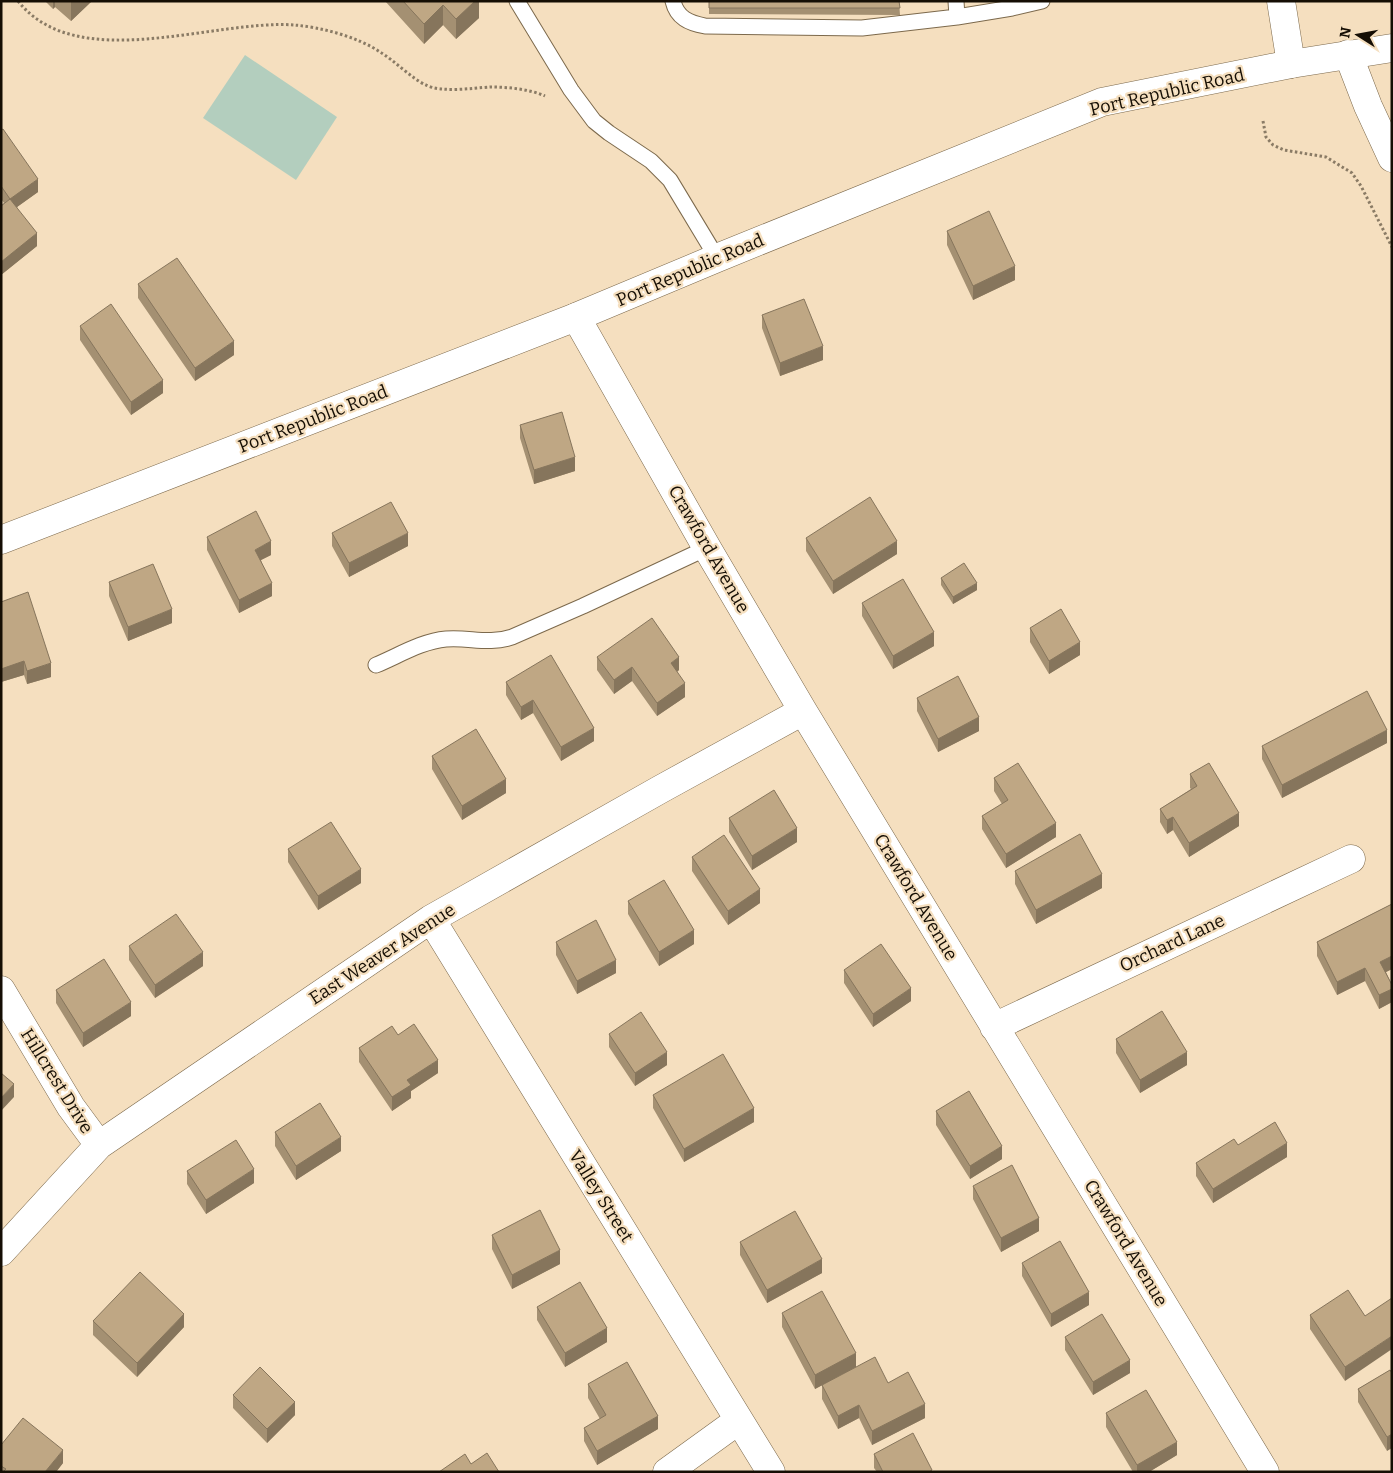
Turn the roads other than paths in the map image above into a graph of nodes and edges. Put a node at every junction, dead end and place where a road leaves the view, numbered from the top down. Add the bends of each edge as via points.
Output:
1 (517, 1) edge
2 (672, 1) edge
3 (1042, 1) edge
4 (1282, 1) edge
5 (956, 9) edge
6 (1392, 48) edge
7 (1348, 54) junction
8 (1291, 64) junction
9 (1392, 158) edge
10 (717, 258) junction
11 (576, 317) junction
12 (1, 540) edge
13 (707, 548) junction
14 (376, 665) dead end
15 (803, 711) junction
16 (1350, 859) dead end
17 (431, 919) junction
18 (1, 990) edge
19 (994, 1027) junction
20 (99, 1145) junction
21 (1, 1252) edge
22 (739, 1420) junction
23 (667, 1472) edge
24 (771, 1472) edge
25 (1265, 1472) edge

1 - 10 lane via 571,90 594,121 651,162 670,180
2 - 5 lane via 680,16 705,26 862,28
3 - 5 lane via 1012,8
4 - 8 street
6 - 7 street, Port Republic Road
7 - 8 street, Port Republic Road
7 - 9 street
8 - 10 street, Port Republic Road via 1102,102
10 - 11 street, Port Republic Road
11 - 12 street, Port Republic Road
11 - 13 street, Crawford Avenue
13 - 14 lane via 503,640 444,639
13 - 15 street, Crawford Avenue
15 - 17 street, East Weaver Avenue
15 - 19 street, Crawford Avenue
16 - 19 street, Orchard Lane
17 - 20 street, East Weaver Avenue
17 - 22 street, Valley Street
18 - 20 street, Hillcrest Drive via 71,1107
19 - 25 street, Crawford Avenue
20 - 21 street, East Weaver Avenue
22 - 23 street
22 - 24 street, Valley Street

